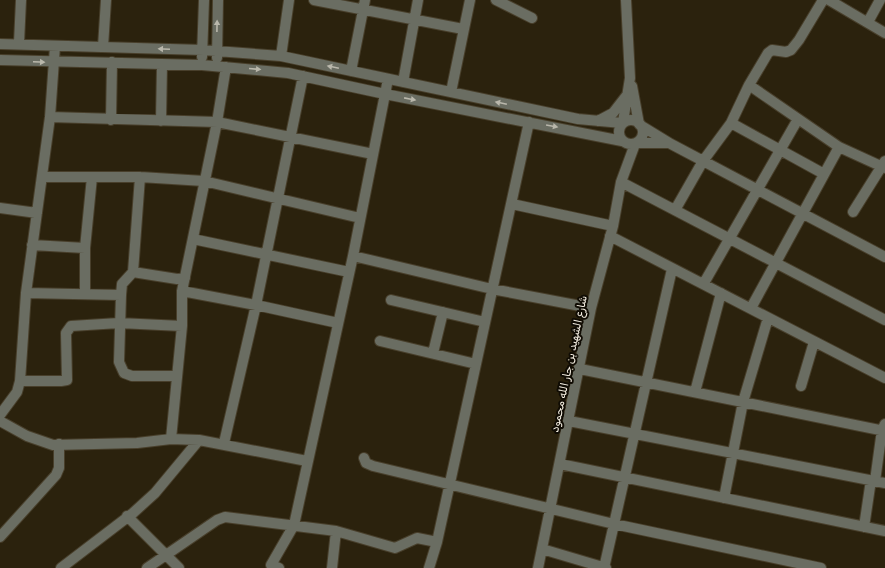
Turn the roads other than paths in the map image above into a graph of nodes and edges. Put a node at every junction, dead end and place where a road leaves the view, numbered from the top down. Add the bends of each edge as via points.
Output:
1 (21, 0) edge
2 (106, 0) edge
3 (204, 0) edge
4 (218, 0) edge
5 (289, 0) edge
6 (314, 0) edge
7 (365, 0) edge
8 (418, 0) edge
9 (470, 0) edge
10 (496, 0) edge
11 (626, 0) edge
12 (823, 0) edge
13 (829, 0) edge
14 (880, 0) edge
15 (363, 10) junction
16 (532, 18) dead end
17 (414, 20) junction
18 (868, 22) junction
19 (463, 30) junction
20 (885, 33) edge
21 (0, 44) edge
22 (19, 44) junction
23 (55, 46) junction
24 (103, 47) junction
25 (203, 50) junction
26 (217, 52) junction
27 (281, 56) junction
28 (0, 60) edge
29 (55, 62) junction
30 (112, 62) junction
31 (162, 64) junction
32 (202, 65) junction
33 (221, 66) junction
34 (351, 71) junction
35 (303, 76) junction
36 (630, 78) junction
37 (388, 79) junction
38 (403, 82) junction
39 (750, 85) junction
40 (451, 92) junction
41 (629, 92) junction
42 (385, 94) junction
43 (50, 117) junction
44 (798, 119) junction
45 (111, 120) junction
46 (161, 121) junction
47 (217, 122) junction
48 (529, 122) junction
49 (595, 122) junction
50 (623, 123) junction
51 (640, 124) junction
52 (731, 124) junction
53 (292, 137) junction
54 (630, 143) junction
55 (671, 144) junction
56 (839, 147) junction
57 (780, 151) junction
58 (373, 154) junction
59 (703, 161) junction
60 (884, 165) edge
61 (824, 174) junction
62 (42, 177) junction
63 (92, 177) junction
64 (140, 177) junction
65 (204, 181) junction
66 (621, 182) junction
67 (758, 190) junction
68 (277, 199) junction
69 (512, 204) junction
70 (0, 208) edge
71 (675, 210) junction
72 (853, 212) dead end
73 (37, 213) junction
74 (804, 214) junction
75 (360, 218) junction
76 (611, 231) junction
77 (193, 239) junction
78 (729, 239) junction
79 (32, 245) junction
80 (85, 248) junction
81 (266, 255) junction
82 (353, 256) junction
83 (885, 257) edge
84 (776, 263) junction
85 (672, 269) junction
86 (133, 272) junction
87 (349, 272) junction
88 (185, 278) junction
89 (704, 283) junction
90 (492, 289) junction
91 (182, 291) junction
92 (85, 293) junction
93 (721, 293) junction
94 (26, 294) junction
95 (121, 295) junction
96 (391, 300) dead end
97 (256, 306) junction
98 (591, 308) junction
99 (751, 308) junction
100 (443, 312) junction
101 (768, 318) junction
102 (885, 320) edge
103 (485, 322) junction
104 (119, 323) junction
105 (338, 323) junction
106 (182, 326) junction
107 (380, 341) dead end
108 (814, 342) junction
109 (433, 353) junction
110 (476, 364) junction
111 (580, 369) junction
112 (176, 376) junction
113 (885, 378) edge
114 (20, 381) junction
115 (646, 383) junction
116 (801, 386) dead end
117 (695, 392) junction
118 (743, 402) junction
119 (4, 405) edge
120 (0, 415) edge
121 (0, 421) edge
122 (569, 421) junction
123 (884, 429) edge
124 (635, 434) junction
125 (171, 439) junction
126 (199, 440) junction
127 (224, 443) junction
128 (59, 444) junction
129 (733, 453) junction
130 (364, 458) dead end
131 (307, 461) junction
132 (560, 464) junction
133 (625, 479) junction
134 (877, 481) edge
135 (449, 485) junction
136 (724, 498) junction
137 (551, 507) junction
138 (128, 516) junction
139 (614, 524) junction
140 (294, 525) junction
141 (864, 527) junction
142 (885, 531) edge
143 (336, 532) junction
144 (0, 537) edge
145 (437, 542) junction
146 (542, 549) junction
147 (166, 555) junction
148 (782, 564) edge
149 (802, 566) edge
150 (273, 567) edge
151 (61, 568) edge
152 (147, 568) edge
153 (180, 568) edge
154 (332, 568) edge
155 (429, 568) edge
156 (538, 568) edge
157 (604, 568) edge
158 (821, 568) edge

1 - 22 street
2 - 24 street
3 - 25 street
26 -> 4 street
5 - 27 street
6 - 15 street
7 - 15 street
8 - 17 street
9 - 19 street
10 - 16 street
11 - 36 street
12 - 39 street via 794,46 786,52 770,51
13 - 18 street
14 - 18 street
15 - 17 street
15 - 34 street
17 - 19 street
17 - 38 street
18 - 20 street
19 - 40 street
21 - 22 street
22 - 23 street
23 - 24 street
23 - 29 street
25 -> 24 street
25 - 26 street
25 - 32 street
26 - 27 street
26 - 33 street
34 -> 27 street
28 -> 29 street
29 - 30 street
29 - 43 street
30 - 31 street
30 - 45 street
31 - 32 street
31 - 46 street
32 - 33 street
33 -> 35 street
33 - 47 street
34 - 37 street
35 - 42 street
35 - 53 street
36 - 41 street
36 - 51 street
37 - 38 street
37 - 42 street
38 - 40 street
39 - 44 street
39 - 52 street
49 -> 40 street
41 - 49 street via 613,113
41 - 50 street
42 -> 48 street
42 - 58 street
43 - 45 street
43 - 62 street
44 - 56 street
44 - 57 street
45 - 46 street
46 - 47 street
47 - 53 street
47 - 65 street
48 -> 54 street
48 - 69 street
49 - 50 street
50 - 51 street via 633,120
50 - 54 street via 619,130
51 - 54 street via 642,136
51 - 55 street
52 - 57 street
52 - 59 street
53 - 58 street
53 - 68 street
54 - 55 street
54 - 66 street, شارع الشهيد بن جار الله محمود via 627,165
55 - 59 street
56 - 60 street
56 - 61 street
57 - 61 street
57 - 67 street
58 - 75 street
59 - 67 street
59 - 71 street
60 - 72 street
61 - 74 street
62 - 63 street
62 - 73 street
63 - 64 street
63 - 80 street
64 - 65 street
64 - 86 street
65 - 68 street
65 - 77 street
66 - 71 street
66 - 76 street, شارع الشهيد بن جار الله محمود
67 - 74 street
67 - 78 street
68 - 75 street
68 - 81 street
69 - 76 street
69 - 90 street
70 - 73 street
71 - 78 street
73 - 79 street
74 - 83 street
74 - 84 street
75 - 82 street
76 - 85 street
76 - 98 street, شارع الشهيد بن جار الله محمود
77 - 81 street
77 - 88 street
78 - 84 street
78 - 89 street
79 - 80 street
79 - 94 street
80 - 92 street
81 - 87 street
81 - 97 street
82 - 87 street
82 - 90 street
84 - 99 street
84 - 102 street
85 - 89 street
85 - 115 street
86 - 88 street via 176,279
86 - 95 street via 122,284
87 - 105 street
88 - 91 street
89 - 93 street
90 - 98 street
90 - 103 street
91 - 97 street
91 - 106 street
92 - 94 street
92 - 95 street
93 - 99 street
93 - 117 street
94 - 114 street
95 - 104 street
96 - 100 street
97 - 105 street
97 - 127 street
98 - 111 street, شارع الشهيد بن جار الله محمود
99 - 101 street
100 - 103 street
100 - 109 street
101 - 108 street
101 - 118 street
103 - 110 street
104 - 106 street
104 - 112 street via 119,362 124,373 132,376
104 - 114 street via 74,326 67,329 67,380
105 - 131 street
106 - 112 street
107 - 109 street
108 - 113 street
108 - 116 street
109 - 110 street
110 - 135 street
111 - 115 street
111 - 122 street, شارع الشهيد بن جار الله محمود
112 - 125 street
114 - 119 street via 17,392
115 - 117 street
115 - 124 street
117 - 118 street
118 - 123 street
118 - 129 street
119 - 120 street
121 - 128 street via 39,441
122 - 124 street
122 - 132 street, شارع الشهيد بن جار الله محمود
123 - 134 street
124 - 129 street
124 - 133 street
125 - 126 street
125 - 128 street via 137,443
126 - 127 street
126 - 138 street via 155,493
127 - 131 street
128 - 144 street via 59,468 56,475
129 - 134 street
129 - 136 street
130 - 135 street via 366,463 373,466
131 - 140 street
132 - 133 street
132 - 137 street, شارع الشهيد بن جار الله محمود
133 - 136 street
133 - 139 street
134 - 141 street
135 - 137 street
135 - 145 street
136 - 141 street
137 - 139 street
137 - 146 street, شارع الشهيد بن جار الله محمود
138 - 147 street
138 - 151 street
139 - 148 street
139 - 157 street
140 - 143 street
140 - 147 street via 222,517
140 - 150 street
141 - 142 street
143 - 145 street via 395,548 417,538
143 - 154 street
145 - 155 street
146 - 156 street, شارع الشهيد بن جار الله محمود
146 - 157 street
147 - 152 street
147 - 153 street
148 - 149 street
149 - 158 street

